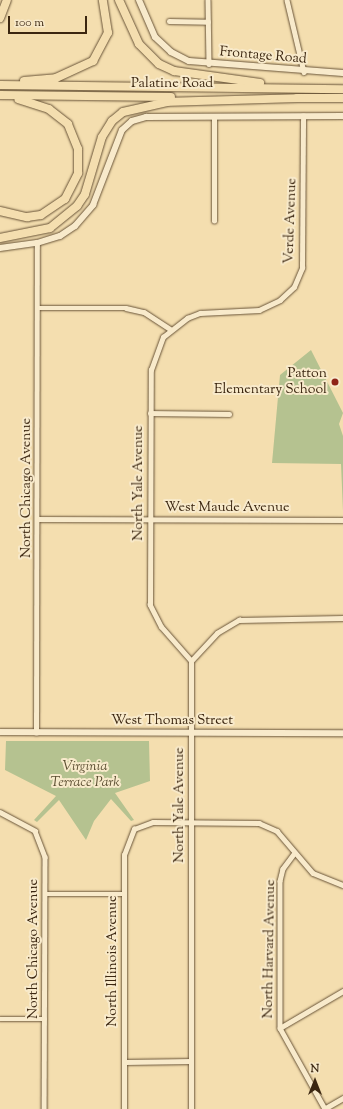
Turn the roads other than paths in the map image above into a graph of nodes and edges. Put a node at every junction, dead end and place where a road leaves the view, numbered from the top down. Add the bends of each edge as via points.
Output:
1 (7, 0) edge
2 (103, 0) edge
3 (119, 0) edge
4 (139, 0) edge
5 (208, 0) edge
6 (287, 0) edge
7 (0, 18) edge
8 (169, 21) dead end
9 (208, 22) junction
10 (209, 64) junction
11 (304, 72) junction
12 (343, 73) edge
13 (0, 84) edge
14 (301, 88) junction
15 (343, 89) edge
16 (0, 96) edge
17 (302, 98) junction
18 (343, 98) edge
19 (303, 116) junction
20 (343, 116) edge
21 (214, 118) junction
22 (0, 211) edge
23 (214, 221) dead end
24 (0, 238) edge
25 (37, 243) junction
26 (0, 248) edge
27 (38, 308) junction
28 (170, 329) junction
29 (150, 413) junction
30 (229, 414) dead end
31 (149, 518) junction
32 (38, 519) junction
33 (343, 520) edge
34 (343, 618) edge
35 (192, 661) junction
36 (0, 732) edge
37 (36, 732) junction
38 (191, 733) junction
39 (343, 733) edge
40 (0, 812) edge
41 (191, 822) junction
42 (295, 853) junction
43 (343, 885) edge
44 (46, 894) junction
45 (124, 894) junction
46 (343, 991) edge
47 (44, 1018) junction
48 (0, 1019) edge
49 (280, 1028) junction
50 (191, 1061) junction
51 (125, 1062) junction
52 (343, 1098) edge
53 (44, 1109) edge
54 (124, 1109) edge
55 (191, 1109) edge
56 (325, 1109) edge

1 - 7 highway
2 - 13 highway via 108,33 98,55 87,66 56,78
3 - 14 highway via 142,48 164,67 207,77
4 - 10 street, Frontage Road via 155,37 181,57
5 - 9 street
6 - 11 street
8 - 9 street
9 - 10 street
10 - 11 street, Frontage Road
11 - 12 street, Frontage Road
13 - 14 highway, Palatine Road
14 - 15 highway, Palatine Road
16 - 17 highway, Palatine Road
16 - 22 highway via 21,99 57,114 68,124 76,140 79,165 69,193 53,209 27,217
17 - 18 highway, Palatine Road
17 - 24 highway via 167,102 124,112 112,121 102,137 85,194 77,206 50,228
19 - 20 street
19 - 21 street
19 - 28 street, Verde Avenue via 302,268 294,287 280,300 259,310 200,314
21 - 23 street
21 - 25 street via 146,117 132,121 122,130 98,195 86,215 60,236
25 - 26 street
25 - 27 street, North Chicago Avenue
27 - 28 street via 126,308 144,312
27 - 32 street, North Chicago Avenue
28 - 29 street, North Yale Avenue via 157,348 150,370
29 - 30 street
29 - 31 street, North Yale Avenue
31 - 32 street, West Maude Avenue
31 - 33 street, West Maude Avenue
31 - 35 street, North Yale Avenue via 150,605 161,627
32 - 37 street, North Chicago Avenue
34 - 35 street via 239,620 217,633
35 - 38 street, North Yale Avenue
36 - 37 street, West Thomas Street
37 - 38 street, West Thomas Street
38 - 39 street, West Thomas Street
38 - 41 street, North Yale Avenue
40 - 44 street, North Chicago Avenue via 29,826 39,837 45,857
41 - 42 street via 259,823 277,831
41 - 45 street, North Illinois Avenue via 146,822 138,826 127,840
41 - 50 street, North Yale Avenue
42 - 43 street via 313,873
42 - 49 street, North Harvard Avenue via 283,869 280,882
44 - 45 street
44 - 47 street, North Chicago Avenue
45 - 51 street, North Illinois Avenue
46 - 49 street
47 - 48 street
47 - 53 street, North Chicago Avenue
49 - 56 street, North Harvard Avenue
50 - 51 street
50 - 55 street, North Yale Avenue
51 - 54 street, North Illinois Avenue
52 - 56 street

